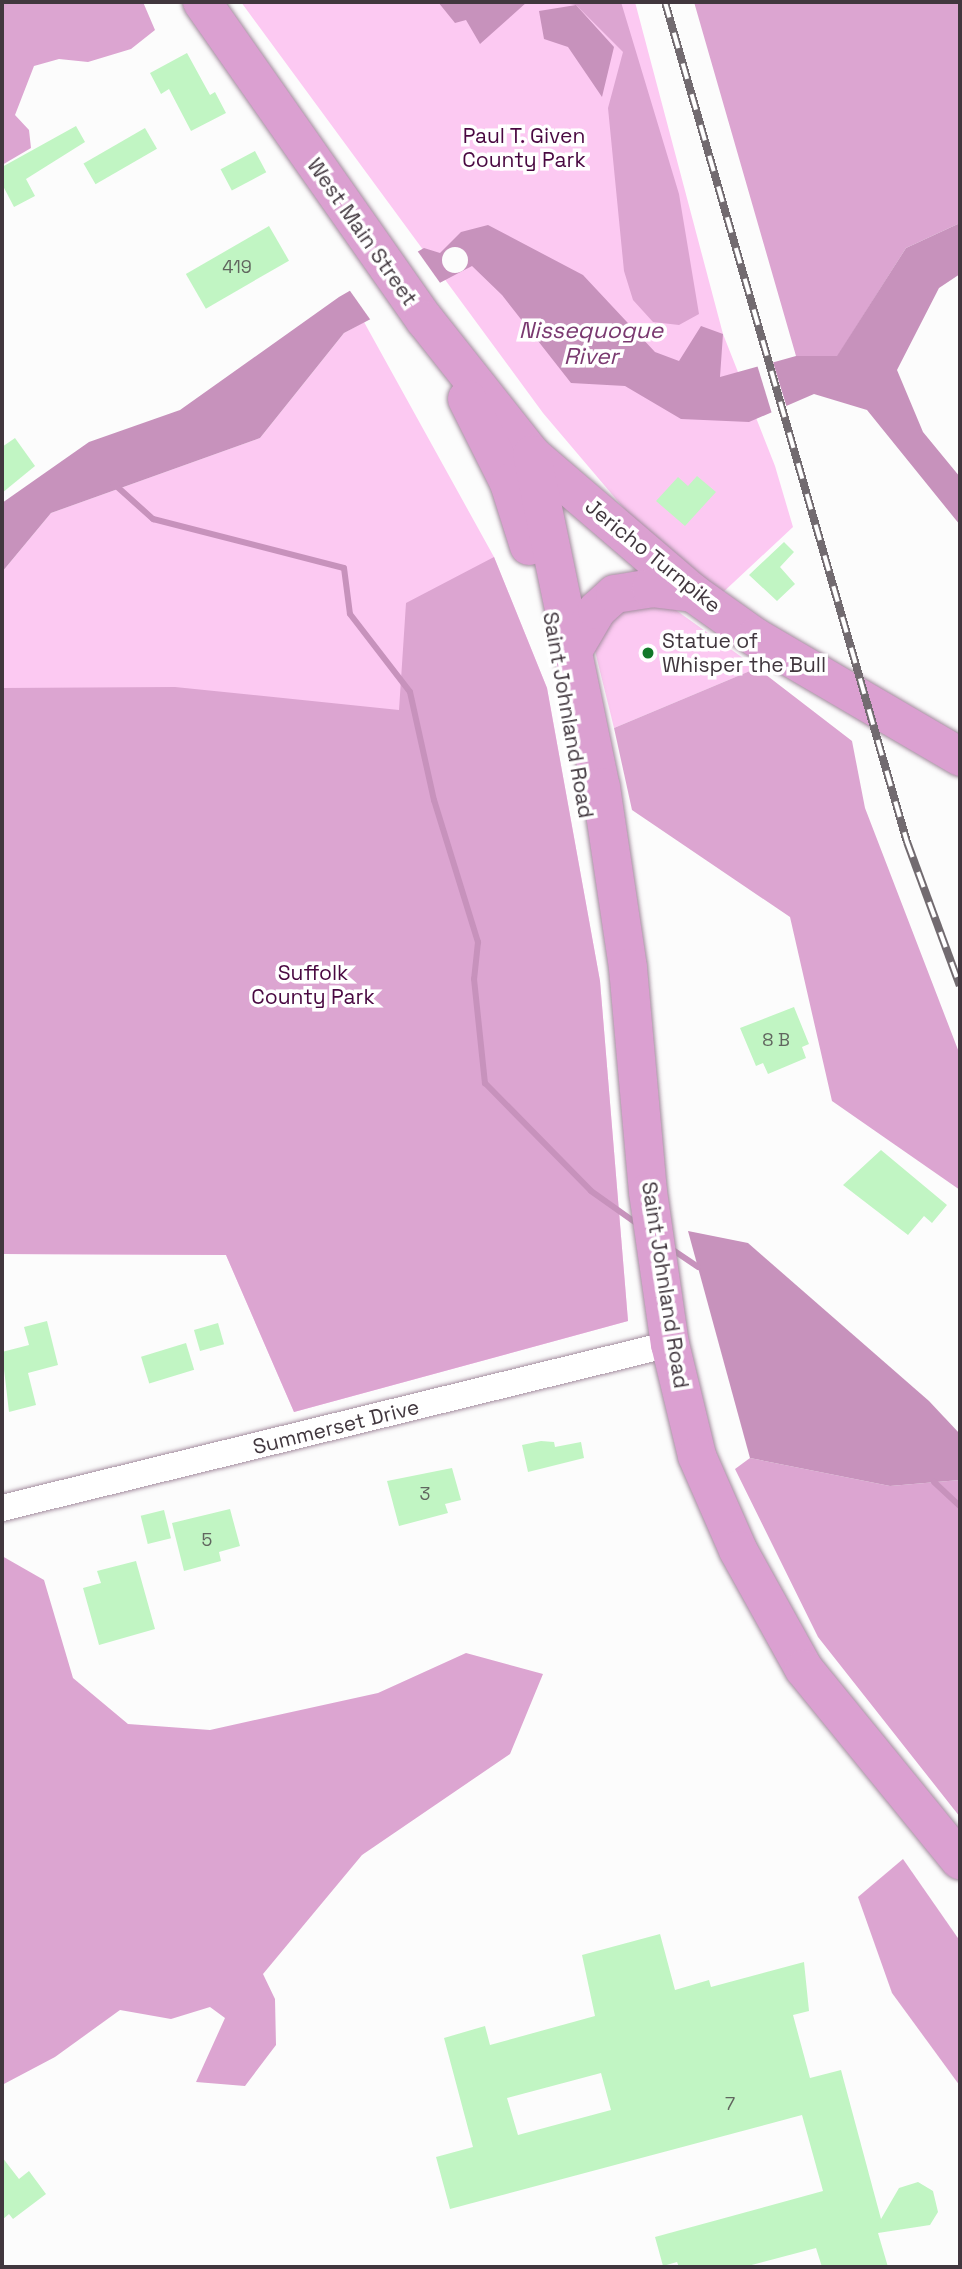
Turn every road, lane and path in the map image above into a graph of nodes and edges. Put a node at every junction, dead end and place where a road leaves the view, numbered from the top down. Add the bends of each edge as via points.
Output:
1 (202, 2) edge
2 (425, 320) junction
3 (532, 455) junction
4 (600, 514) junction
5 (539, 538) junction
6 (693, 593) junction
7 (573, 652) junction
8 (960, 757) edge
9 (639, 1090) junction
10 (670, 1344) junction
11 (2, 1508) edge
12 (960, 1860) edge

1 - 2 main road, West Main Street
2 - 3 main road, West Main Street
2 - 5 main road, Saint Johnland Road
3 - 4 main road, Jericho Turnpike
3 - 5 main road, Saint Johnland Road
4 - 5 main road via 575,510
4 - 6 main road, Jericho Turnpike
5 - 7 main road, Saint Johnland Road
5 - 9 main road, Saint Johnland Road via 602,909
6 - 7 main road via 652,588 615,594 597,610
6 - 8 main road, Jericho Turnpike via 755,637
7 - 9 main road, Saint Johnland Road via 601,787
9 - 10 main road, Saint Johnland Road
10 - 11 street, Summerset Drive
10 - 12 main road, Saint Johnland Road via 696,1456 738,1550 804,1669

